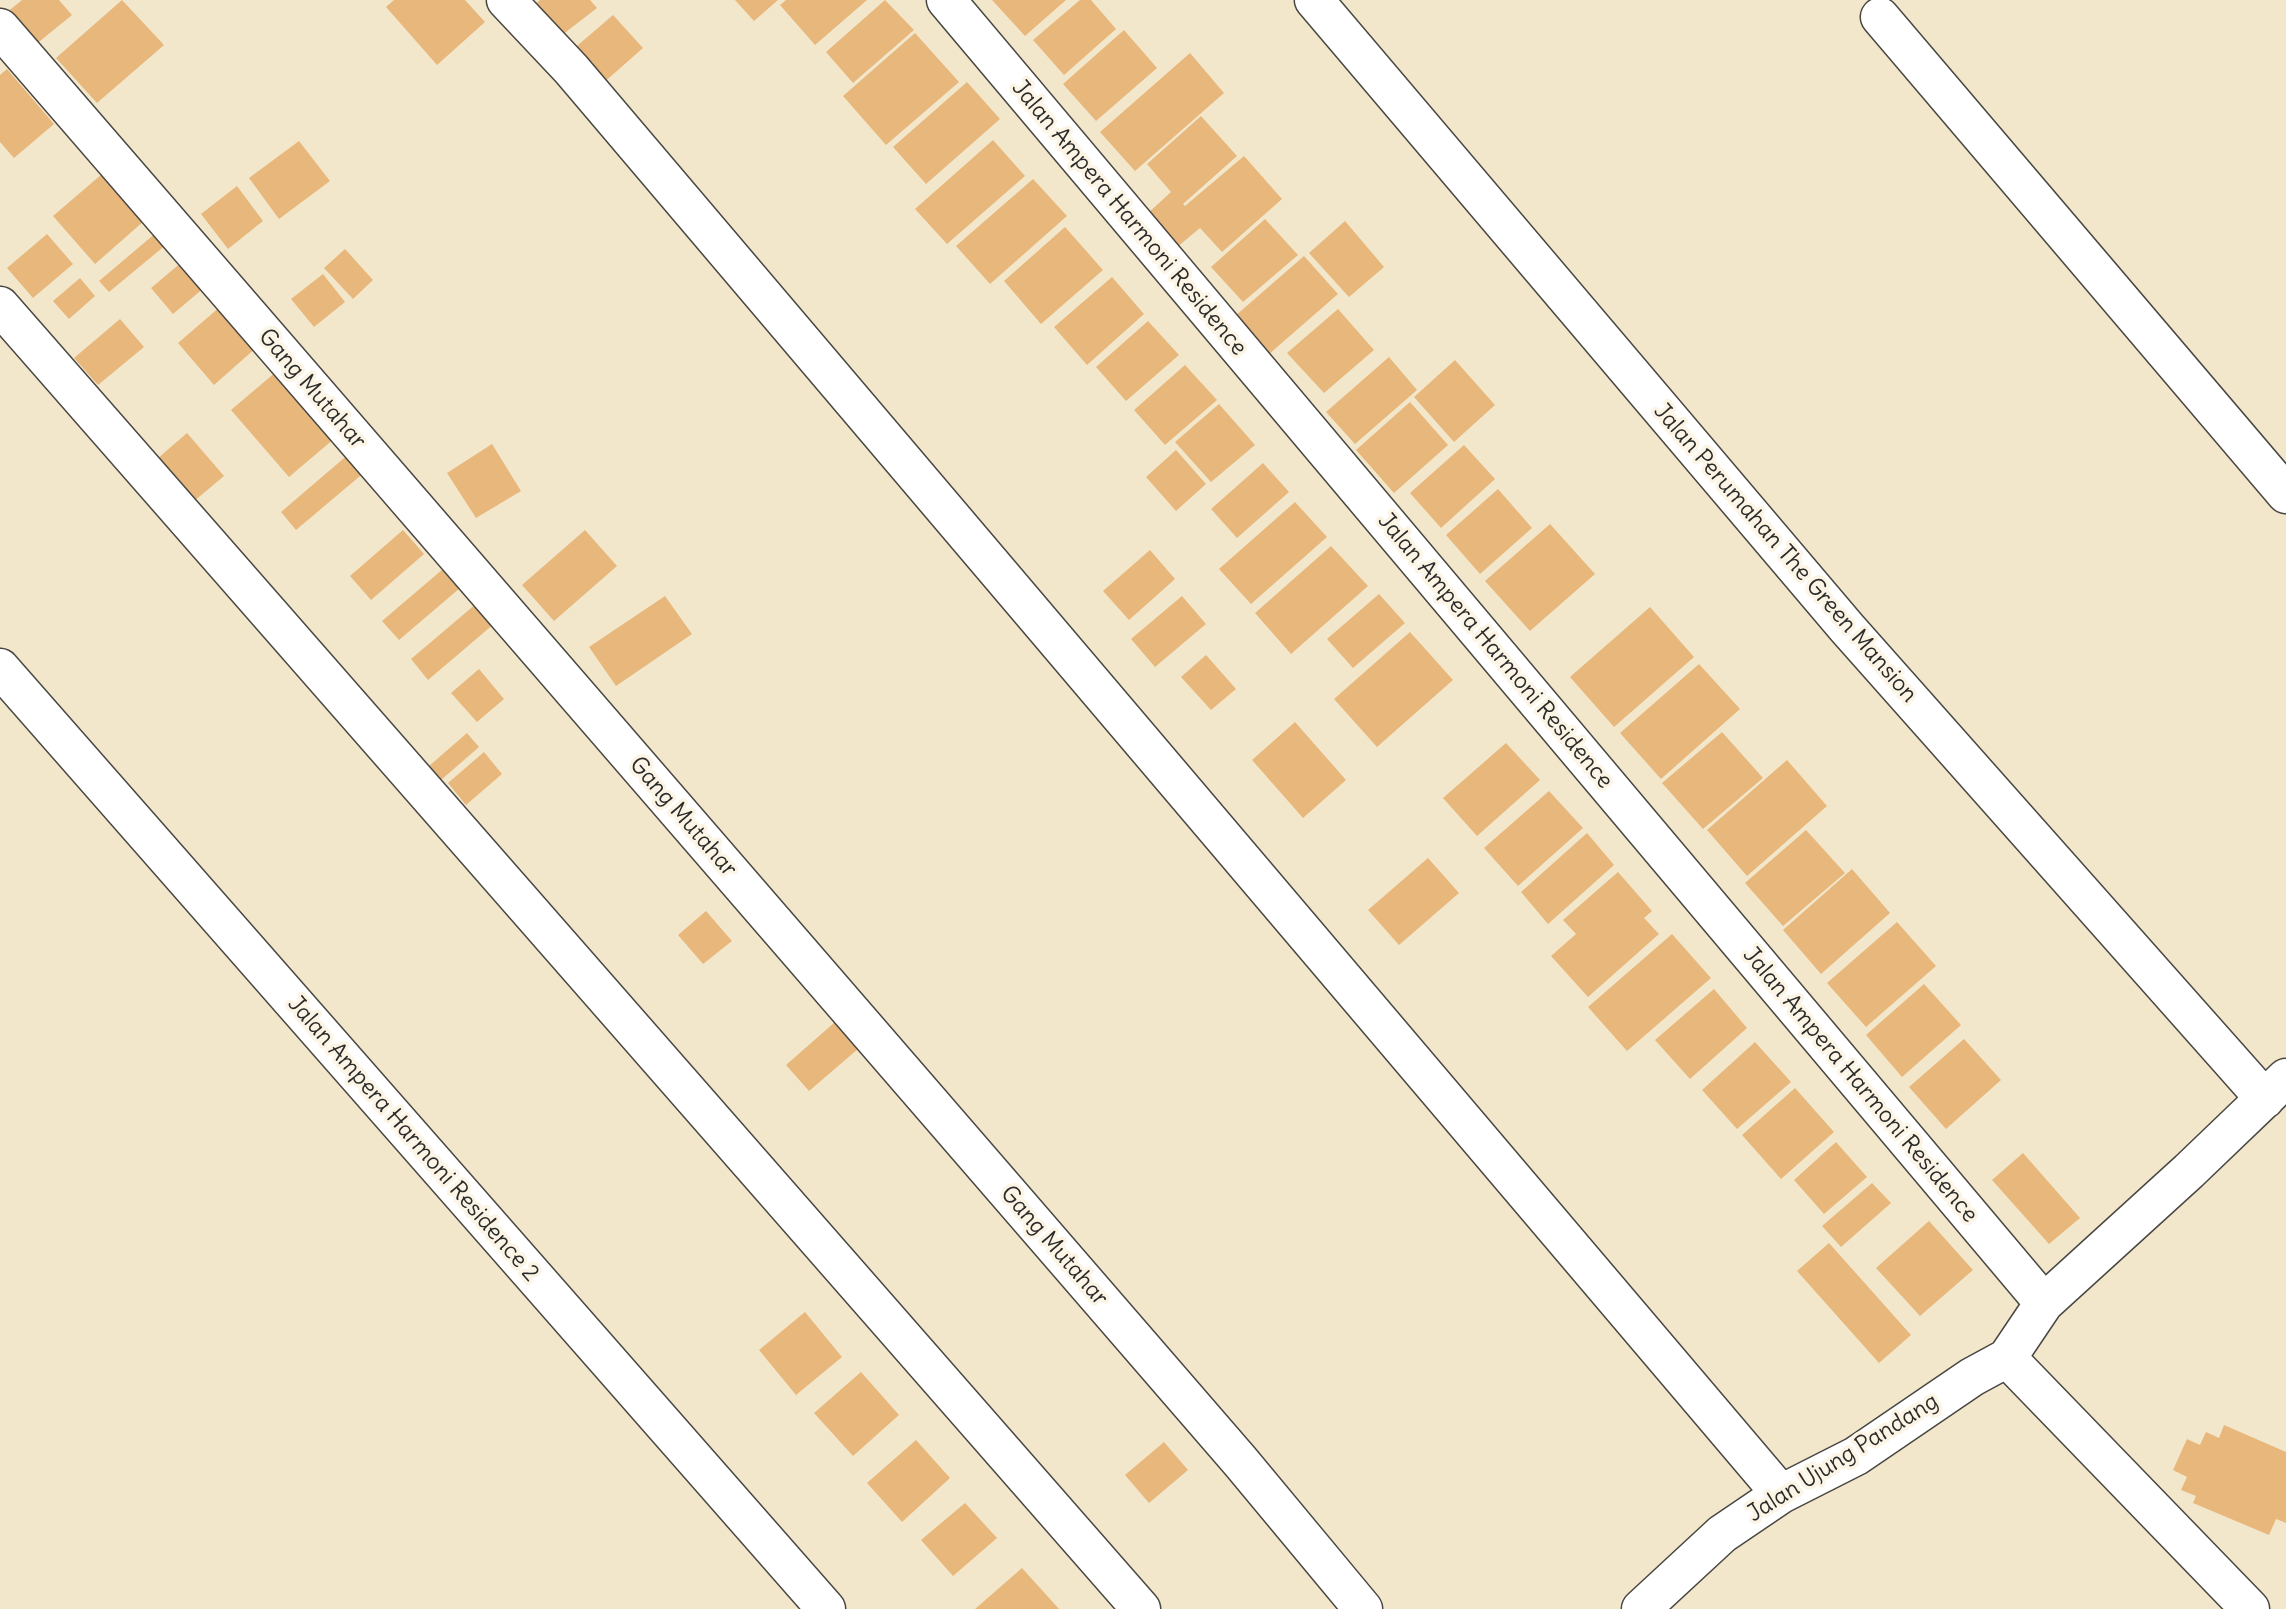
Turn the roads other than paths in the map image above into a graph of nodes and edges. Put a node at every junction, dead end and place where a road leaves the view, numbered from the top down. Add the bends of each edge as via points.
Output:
1 (506, 0) edge
2 (946, 0) edge
3 (1314, 0) edge
4 (1880, 18) dead end
5 (0, 28) edge
6 (0, 306) edge
7 (2286, 494) edge
8 (0, 668) edge
9 (2275, 1089) edge
10 (2044, 1303) junction
11 (2007, 1358) junction
12 (1781, 1494) junction
13 (826, 1609) edge
14 (1141, 1609) edge
15 (1363, 1609) edge
16 (1641, 1609) edge
17 (2250, 1609) edge

1 - 12 street via 571,69
2 - 10 street, Jalan Ampera Harmoni Residence
3 - 9 street, Jalan Perumahan The Green Mansion via 1847,628
4 - 7 street
5 - 15 street, Gang Mutahar via 1231,1450
6 - 14 street
8 - 13 street, Jalan Ampera Harmoni Residence 2
9 - 10 street, Jalan Ujung Pandang
10 - 11 street, Jalan Ujung Pandang
11 - 12 street, Jalan Ujung Pandang via 1856,1456
11 - 17 street
12 - 16 street, Jalan Ujung Pandang via 1721,1534

